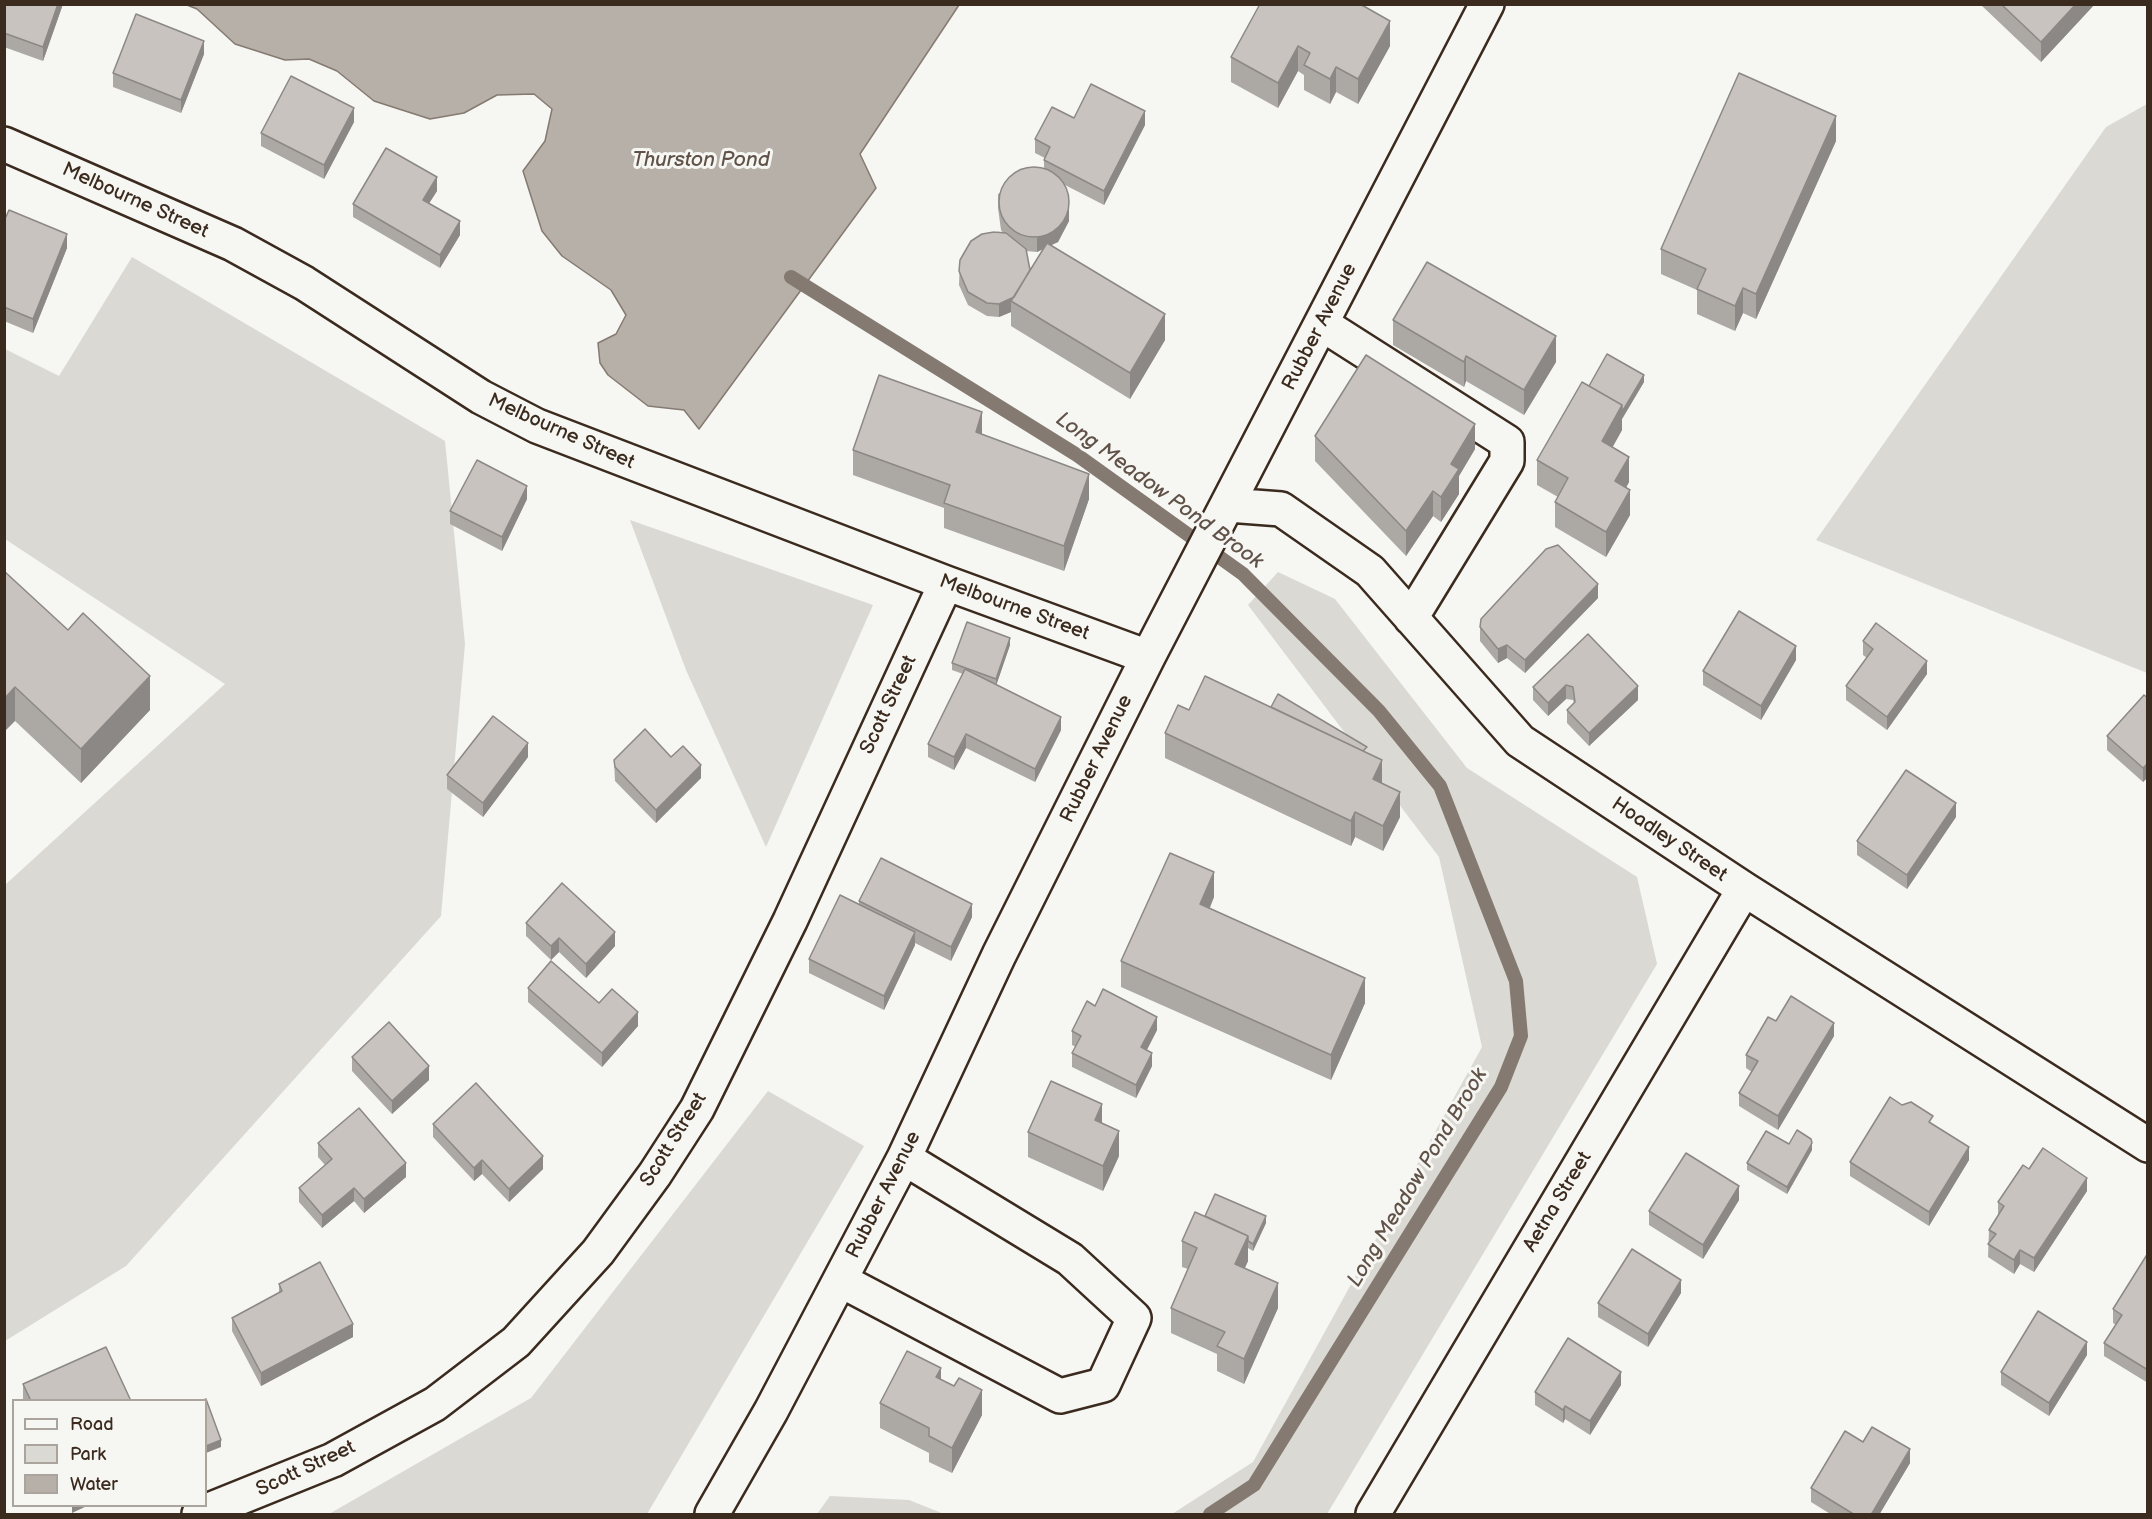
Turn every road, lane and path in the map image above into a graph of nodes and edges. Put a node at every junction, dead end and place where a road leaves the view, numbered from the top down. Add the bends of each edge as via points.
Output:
1 (1487, 4) edge
2 (4, 144) edge
3 (1322, 324) junction
4 (1228, 505) junction
5 (945, 583) junction
6 (1411, 618) junction
7 (1148, 657) junction
8 (1744, 889) junction
9 (2148, 1145) edge
10 (904, 1158) junction
11 (840, 1280) junction
12 (199, 1515) edge
13 (712, 1515) edge
14 (1373, 1515) edge

1 - 3 street, Rubber Avenue
2 - 5 street, Melbourne Street via 233,244 304,283 482,397 537,426
3 - 4 street, Rubber Avenue
3 - 6 street via 1507,442 1507,461
4 - 6 street, Hoadley Street via 1281,509 1370,571
4 - 7 street, Rubber Avenue
5 - 7 street, Melbourne Street
5 - 12 street, Scott Street via 790,921 697,1108 598,1252 516,1342 435,1404 333,1460
6 - 8 street, Hoadley Street via 1520,741
7 - 10 street, Rubber Avenue via 999,956
8 - 9 street, Hoadley Street
8 - 14 street, Aetna Street
10 - 11 street, Rubber Avenue
10 - 11 street via 1070,1259 1134,1318 1103,1385 1060,1396
11 - 13 street, Rubber Avenue

